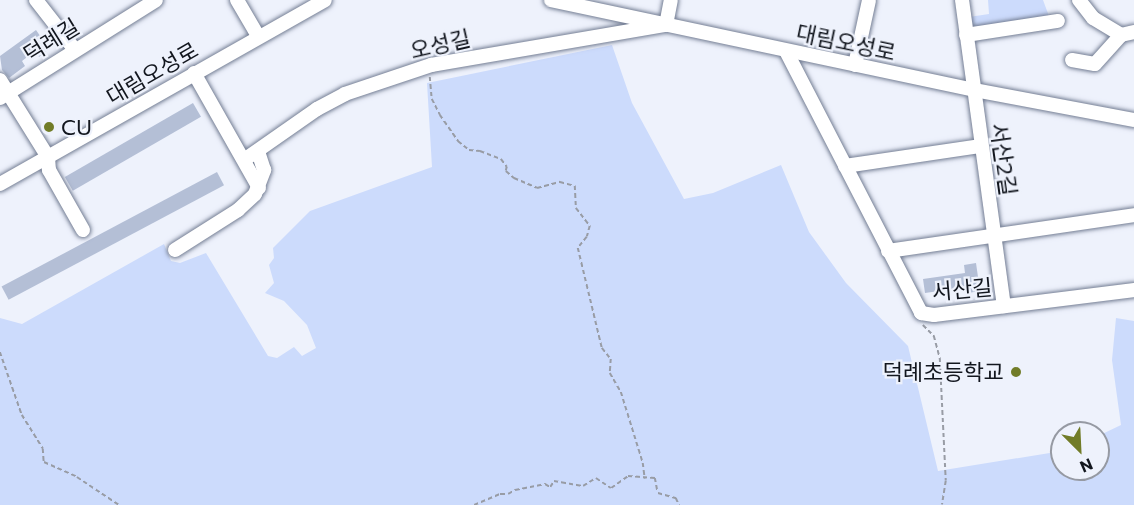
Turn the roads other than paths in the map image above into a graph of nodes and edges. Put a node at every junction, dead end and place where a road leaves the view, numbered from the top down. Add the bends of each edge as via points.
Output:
1 (36, 0) edge
2 (237, 0) edge
3 (325, 0) edge
4 (551, 0) edge
5 (671, 0) edge
6 (869, 0) edge
7 (962, 0) edge
8 (1079, 0) edge
9 (145, 2) edge
10 (1058, 21) dead end
11 (666, 25) junction
12 (1128, 34) edge
13 (966, 35) junction
14 (258, 36) junction
15 (75, 50) junction
16 (786, 51) junction
17 (1072, 60) dead end
18 (855, 65) junction
19 (194, 74) junction
20 (0, 80) edge
21 (974, 90) junction
22 (4, 95) edge
23 (1134, 120) edge
24 (980, 146) junction
25 (258, 152) junction
26 (48, 158) junction
27 (244, 160) junction
28 (845, 166) junction
29 (0, 184) edge
30 (259, 188) junction
31 (1134, 215) edge
32 (83, 230) dead end
33 (994, 234) junction
34 (175, 250) dead end
35 (888, 251) junction
36 (1134, 290) edge
37 (1004, 306) junction

1 - 15 street
2 - 14 street
3 - 14 street, 대림오성로
4 - 11 street, 대림오성로
5 - 11 street
6 - 18 street
7 - 13 street, 서산2길
8 - 12 street via 1093,18
9 - 15 street, 덕례길
10 - 13 street
11 - 16 street, 대림오성로
11 - 25 street, 오성길 via 431,65 345,94 317,109
12 - 17 street via 1095,64
13 - 21 street, 서산2길
14 - 19 street, 대림오성로
15 - 22 street, 덕례길
16 - 18 street, 대림오성로
16 - 28 street, 서산길
18 - 21 street, 대림오성로
19 - 26 street, 대림오성로
19 - 27 street
20 - 22 street
21 - 23 street, 대림오성로
21 - 24 street, 서산2길
22 - 26 street
24 - 28 street
24 - 33 street, 서산2길
25 - 27 street, 오성길
25 - 30 street via 264,170
26 - 29 street, 대림오성로
26 - 32 street via 49,170
27 - 30 street
28 - 35 street, 서산길
30 - 34 street via 238,210
31 - 33 street
33 - 35 street
33 - 37 street, 서산2길
35 - 37 street, 서산길 via 921,313 934,315
36 - 37 street, 서산길

